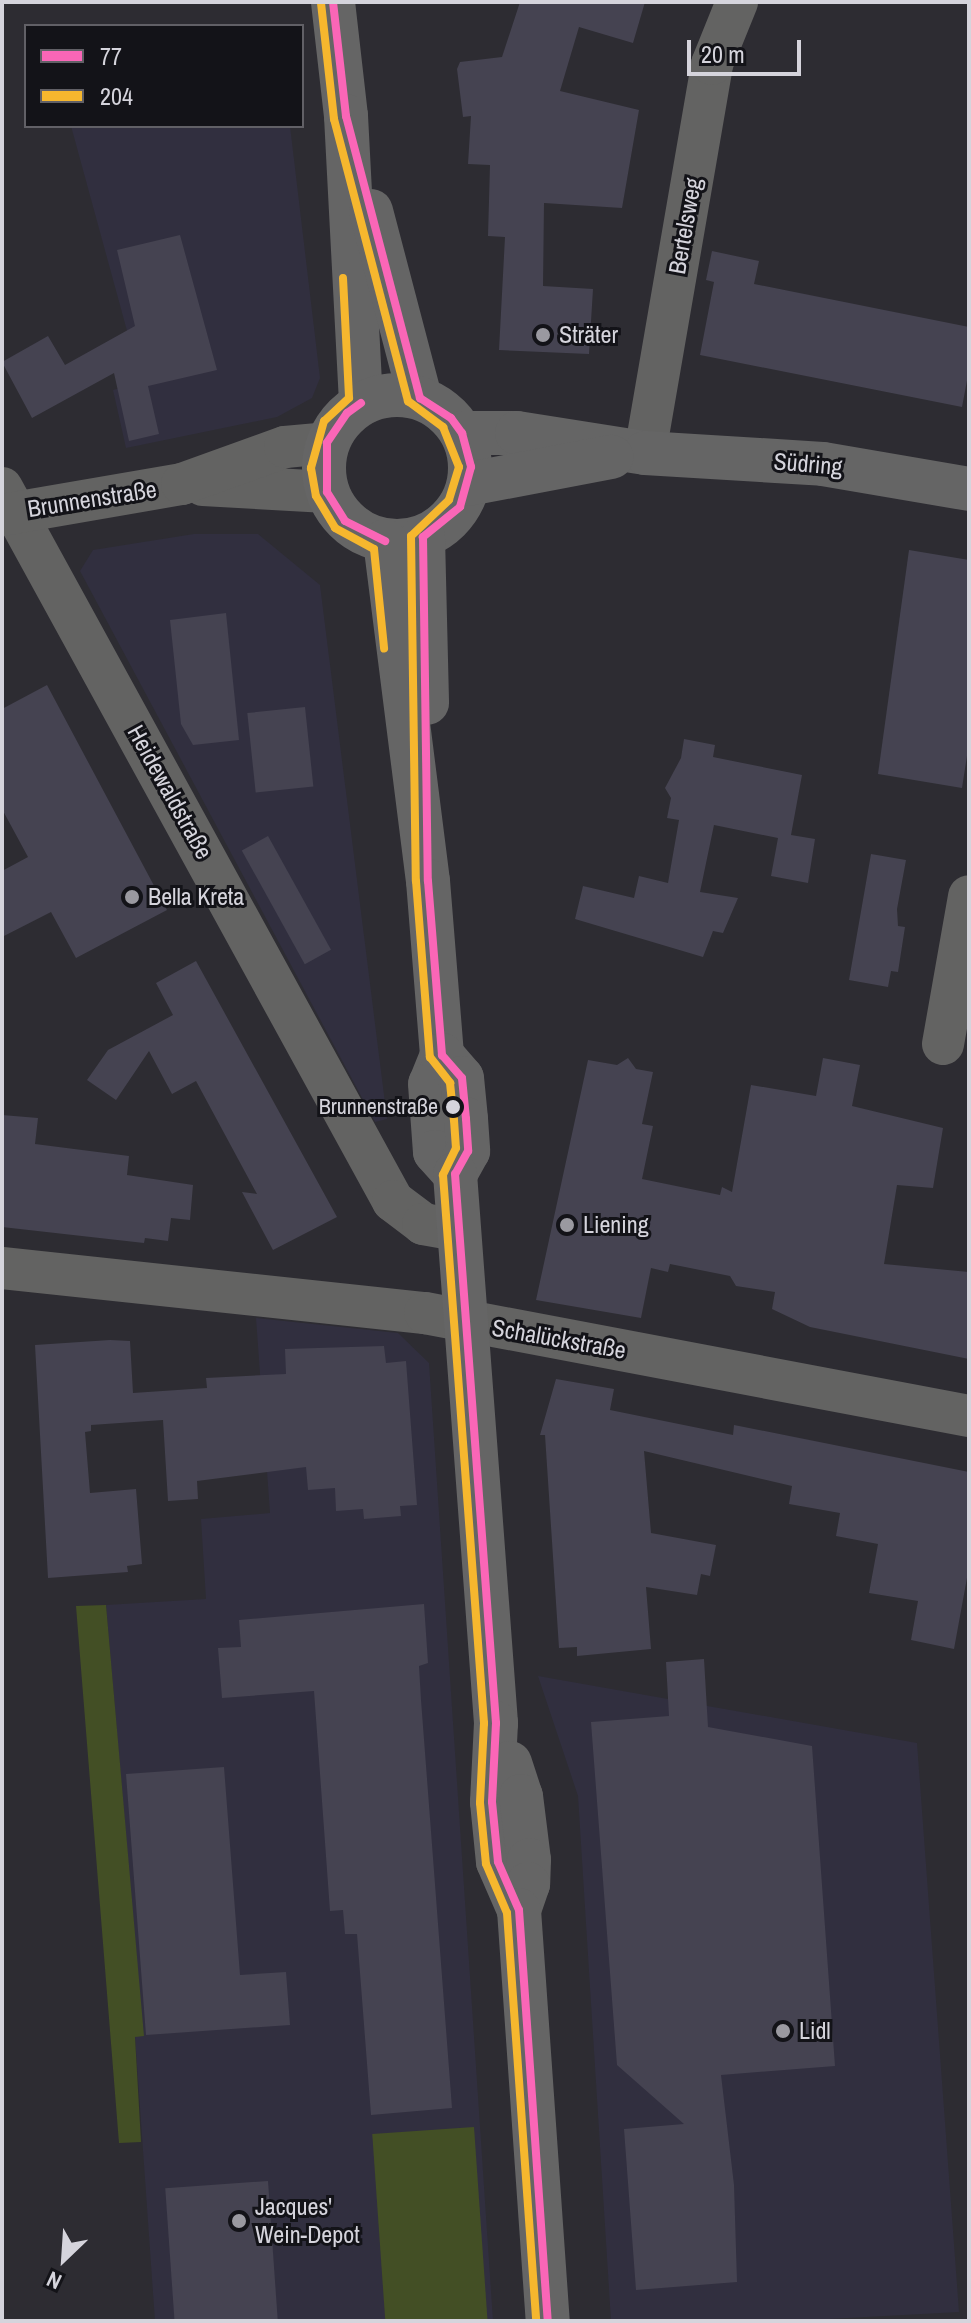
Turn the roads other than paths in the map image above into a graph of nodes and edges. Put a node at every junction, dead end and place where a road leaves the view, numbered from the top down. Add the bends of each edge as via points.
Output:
1 (333, 2) edge
2 (737, 2) edge
3 (346, 116) junction
4 (420, 398) junction
5 (361, 403) junction
6 (462, 433) junction
7 (327, 443) junction
8 (645, 453) junction
9 (182, 484) junction
10 (469, 484) junction
11 (969, 489) edge
12 (327, 492) junction
13 (6, 505) edge
14 (404, 539) junction
15 (969, 896) edge
16 (943, 1044) dead end
17 (458, 1230) junction
18 (2, 1268) edge
19 (466, 1322) junction
20 (969, 1416) edge
21 (548, 2321) edge

1 - 3 main road
2 - 8 street, Bertelsweg via 712,64
3 - 4 main road
3 - 5 main road
4 - 5 main road via 400,394
4 - 6 main road via 451,418
5 - 7 main road via 347,413
6 - 8 main road, Südring via 517,433
6 - 10 main road via 471,467
7 - 9 street, Brunnenstraße via 285,447
7 - 12 main road
8 - 10 main road, Südring
8 - 11 main road, Südring via 823,464
9 - 12 street, Brunnenstraße
9 - 13 street, Brunnenstraße
10 - 14 main road via 460,507
12 - 14 main road via 345,521
13 - 17 street, Heidewaldstraße via 393,1201 423,1224
14 - 17 main road via 442,1055 430,1084 435,1152 455,1174
15 - 16 street
17 - 19 main road
18 - 19 street, Schalückstraße via 425,1313
19 - 20 street, Schalückstraße
19 - 21 main road via 496,1723 495,1839 505,1887 519,1910

